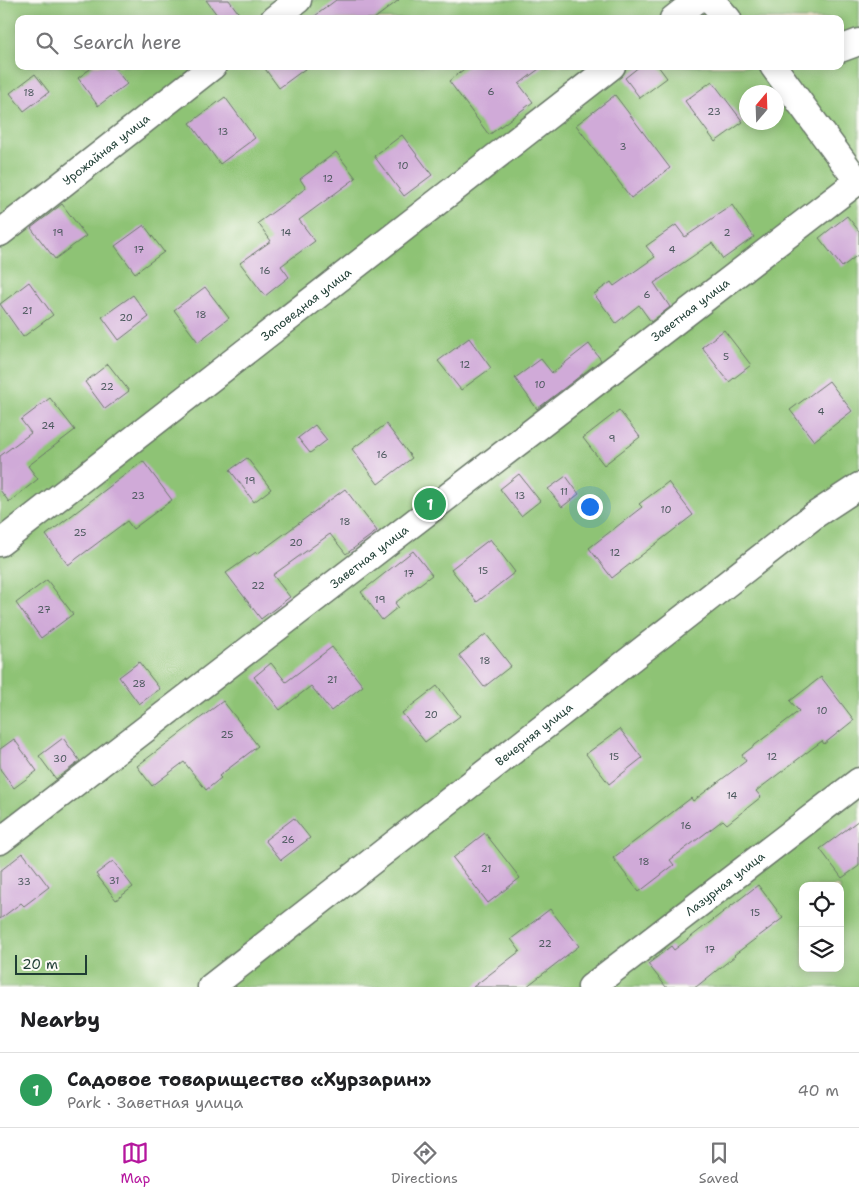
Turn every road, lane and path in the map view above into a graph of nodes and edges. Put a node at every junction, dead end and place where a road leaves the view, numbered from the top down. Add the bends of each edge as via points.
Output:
1 (298, 0) edge
2 (697, 0) edge
3 (711, 0) edge
4 (279, 15) edge
5 (678, 15) edge
6 (724, 15) edge
7 (859, 42) edge
8 (844, 48) edge
9 (208, 70) edge
10 (607, 70) edge
11 (781, 70) edge
12 (858, 182) edge
13 (0, 233) edge
14 (859, 486) edge
15 (0, 543) edge
16 (859, 781) edge
17 (0, 841) edge
18 (211, 987) edge
19 (591, 987) edge

1 - 4 street
2 - 5 street
3 - 6 street
7 - 8 street
9 - 13 street, Урожайная улица
10 - 15 street, Заповедная улица
11 - 12 street
12 - 17 street, Заветная улица
14 - 18 street, Вечерняя улица via 816,515
16 - 19 street, Лазурная улица

